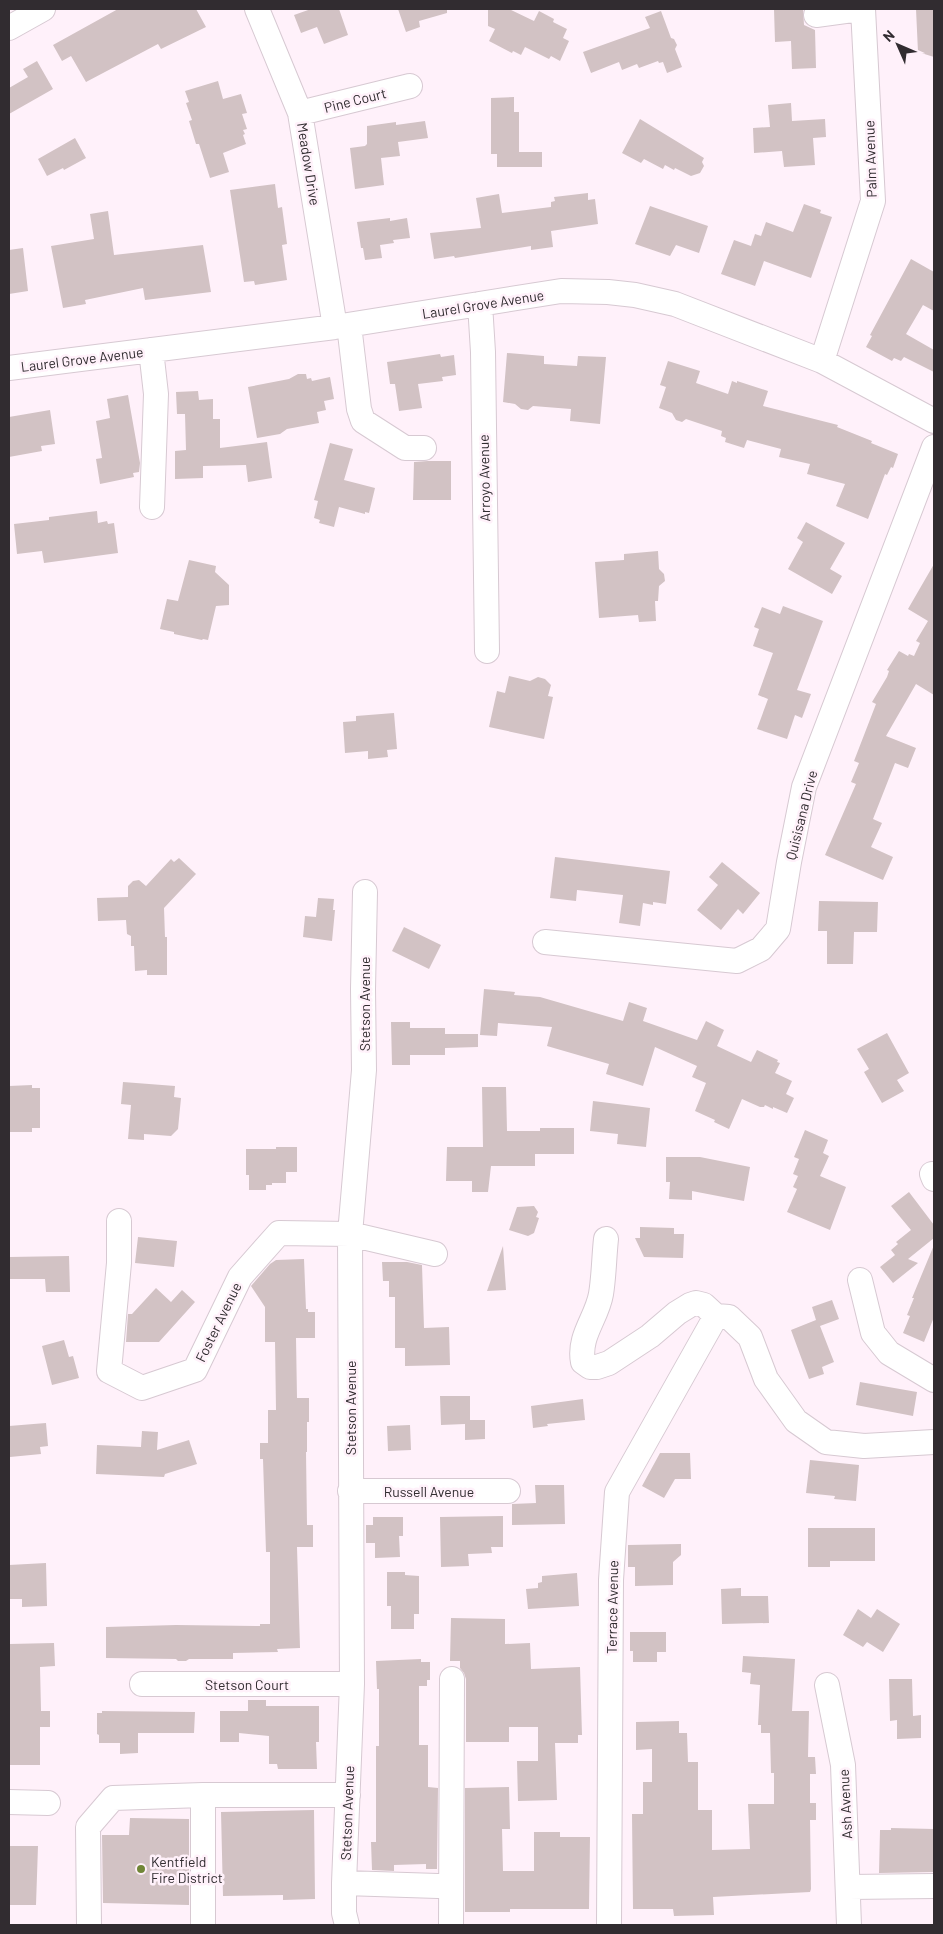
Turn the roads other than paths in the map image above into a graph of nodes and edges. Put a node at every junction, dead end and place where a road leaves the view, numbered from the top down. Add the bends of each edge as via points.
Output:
1 (43, 9) edge
2 (257, 9) edge
3 (861, 9) edge
4 (816, 15) dead end
5 (9, 28) edge
6 (410, 86) dead end
7 (300, 113) junction
8 (480, 304) junction
9 (342, 326) junction
10 (151, 350) junction
11 (822, 361) junction
12 (9, 368) edge
13 (934, 420) edge
14 (934, 447) edge
15 (424, 448) dead end
16 (152, 507) dead end
17 (487, 651) dead end
18 (365, 892) dead end
19 (545, 942) dead end
20 (119, 1221) dead end
21 (350, 1234) junction
22 (606, 1239) dead end
23 (435, 1254) dead end
24 (860, 1280) dead end
25 (716, 1316) junction
26 (934, 1380) edge
27 (934, 1442) edge
28 (350, 1491) junction
29 (508, 1491) dead end
30 (452, 1679) dead end
31 (142, 1684) dead end
32 (352, 1684) junction
33 (827, 1685) dead end
34 (348, 1794) junction
35 (203, 1795) junction
36 (9, 1802) edge
37 (48, 1803) dead end
38 (344, 1883) junction
39 (438, 1886) dead end
40 (934, 1886) edge
41 (849, 1887) junction
42 (89, 1925) edge
43 (203, 1925) edge
44 (347, 1925) edge
45 (451, 1925) edge
46 (609, 1925) edge
47 (849, 1925) edge

1 - 5 street
2 - 7 street, Meadow Drive
3 - 4 street
3 - 11 street, Palm Avenue via 873,201
6 - 7 street, Pine Court
7 - 9 street, Meadow Drive
8 - 9 street, Laurel Grove Avenue
8 - 11 street, Laurel Grove Avenue via 561,291 636,295 674,304
8 - 17 street, Arroyo Avenue
9 - 10 street, Laurel Grove Avenue
9 - 15 street, Meadow Drive via 363,421 405,448
10 - 12 street, Laurel Grove Avenue
10 - 16 street via 156,394
11 - 13 street, Laurel Grove Avenue
14 - 19 street, Quisisana Drive via 804,787 778,929 761,949 737,961
18 - 21 street, Stetson Avenue via 364,1070
20 - 21 street, Foster Avenue via 119,1263 109,1371 142,1388 195,1370 240,1277 279,1233
21 - 23 street, Foster Avenue
21 - 28 street, Stetson Avenue
22 - 25 street via 601,1295 581,1352 583,1362 590,1367 609,1363 690,1305 704,1305
24 - 26 street via 872,1333 889,1353
25 - 27 street via 729,1316 750,1337 766,1379 796,1421 826,1442 864,1446
25 - 46 street, Terrace Avenue via 617,1492 611,1580
28 - 29 street, Russell Avenue
28 - 32 street, Stetson Avenue
30 - 45 street
31 - 32 street, Stetson Court
32 - 34 street, Stetson Avenue
33 - 41 street, Ash Avenue via 843,1765
34 - 35 street
34 - 38 street, Stetson Avenue
35 - 42 street via 113,1798 88,1827
35 - 43 street
36 - 37 street
38 - 39 street
38 - 44 street, Stetson Avenue
40 - 41 street
41 - 47 street, Ash Avenue

